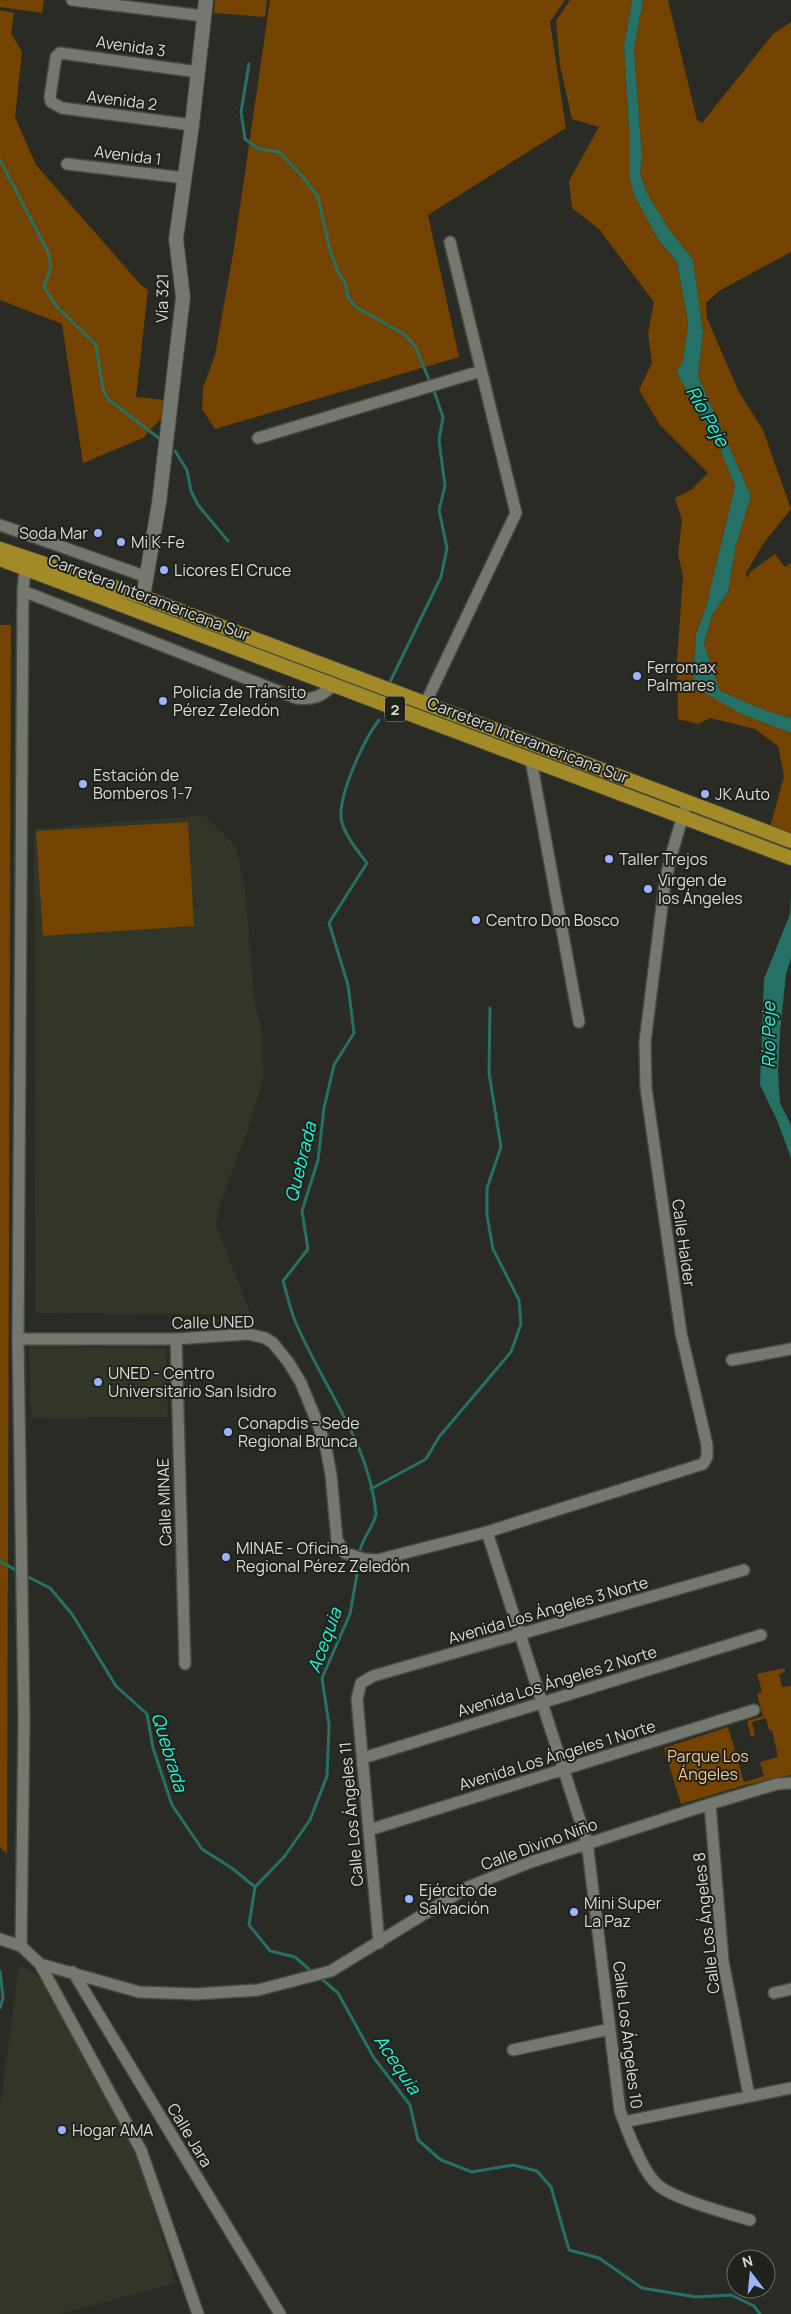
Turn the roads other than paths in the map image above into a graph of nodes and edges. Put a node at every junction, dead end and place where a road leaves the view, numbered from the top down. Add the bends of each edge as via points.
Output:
1 (72, 0) edge
2 (206, 0) edge
3 (204, 16) junction
4 (198, 72) junction
5 (51, 102) joint
6 (192, 125) junction
7 (67, 164) dead end
8 (185, 178) junction
9 (450, 242) dead end
10 (481, 371) junction
11 (258, 438) dead end
12 (0, 525) edge
13 (0, 550) edge
14 (0, 559) edge
15 (25, 569) junction
16 (147, 577) junction
17 (78, 582) junction
18 (23, 591) junction
19 (143, 597) junction
20 (181, 628) junction
21 (332, 686) junction
22 (425, 704) junction
23 (531, 760) junction
24 (687, 802) junction
25 (684, 818) junction
26 (791, 841) edge
27 (791, 858) edge
28 (579, 1022) dead end
29 (18, 1339) junction
30 (176, 1339) junction
31 (791, 1349) edge
32 (732, 1360) dead end
33 (487, 1532) junction
34 (744, 1570) dead end
35 (761, 1635) dead end
36 (520, 1636) junction
37 (185, 1664) dead end
38 (361, 1683) joint
39 (542, 1703) junction
40 (754, 1710) dead end
41 (363, 1758) junction
42 (564, 1771) junction
43 (791, 1783) edge
44 (710, 1804) junction
45 (369, 1830) junction
46 (587, 1842) junction
47 (0, 1939) edge
48 (379, 1943) junction
49 (21, 1946) junction
50 (40, 1964) junction
51 (73, 1972) junction
52 (791, 1989) edge
53 (774, 1993) dead end
54 (610, 2029) junction
55 (513, 2050) dead end
56 (791, 2088) edge
57 (749, 2096) junction
58 (624, 2122) junction
59 (750, 2220) dead end
60 (198, 2314) edge
61 (280, 2314) edge

1 - 3 street
2 - 3 street, Vía 321
3 - 4 street, Vía 321
4 - 5 street, Avenida 3 via 60,52 56,56
4 - 6 street, Vía 321
5 - 6 street, Avenida 2 via 62,108
6 - 8 street, Vía 321
7 - 8 street, Avenida 1
8 - 16 street, Vía 321 via 176,239 183,297 160,503
9 - 10 street
10 - 11 street
10 - 22 street via 516,513
12 - 16 street
13 - 15 highway
13 - 17 highway, Carretera Interamericana Sur / 2
14 - 15 highway, Carretera Interamericana Sur / 2
15 - 17 highway, Carretera Interamericana Sur / 2
15 - 18 street
16 - 19 street, Vía 321
17 - 19 highway, Carretera Interamericana Sur / 2
17 - 20 highway, Carretera Interamericana Sur / 2
18 - 21 street via 296,698 314,698
18 - 29 street
19 - 20 highway via 149,610
19 - 22 highway, Carretera Interamericana Sur / 2
20 - 21 highway, Carretera Interamericana Sur / 2
21 - 23 highway, Carretera Interamericana Sur / 2
22 - 24 highway, Carretera Interamericana Sur / 2
23 - 25 highway, Carretera Interamericana Sur / 2
23 - 28 street
24 - 25 street, Calle Halder
24 - 26 highway, Carretera Interamericana Sur / 2
25 - 27 highway, Carretera Interamericana Sur / 2
25 - 33 street, Calle Halder via 665,882 645,1042 645,1076 681,1333 707,1457 703,1464
29 - 30 street, Calle UNED
29 - 49 street via 24,1720
30 - 33 street, Calle UNED via 248,1334 265,1338 280,1351 312,1406 326,1448 336,1540 345,1553 377,1560
30 - 37 street, Calle MINAE
31 - 32 street
33 - 36 street, Calle Los Ángeles 10
34 - 36 street, Avenida Los Ángeles 3 Norte
35 - 39 street, Avenida Los Ángeles 2 Norte
36 - 38 street, Avenida Los Ángeles 3 Norte via 373,1676
36 - 39 street, Calle Los Ángeles 10
38 - 41 street, Calle Los Ángeles 11 via 357,1699
39 - 41 street, Avenida Los Ángeles 2 Norte
39 - 42 street, Calle Los Ángeles 10
40 - 42 street, Avenida Los Ángeles 1 Norte
41 - 45 street, Calle Los Ángeles 11
42 - 45 street, Avenida Los Ángeles 1 Norte
42 - 46 street, Calle Los Ángeles 10
43 - 44 street, Calle Divino Niño via 777,1784
44 - 46 street, Calle Divino Niño
44 - 57 street, Calle Los Ángeles 8 via 723,1961
45 - 48 street, Calle Los Ángeles 11
46 - 48 street, Calle Divino Niño via 468,1887
46 - 54 street, Calle Los Ángeles 10
47 - 49 street, Calle Divino Niño
48 - 51 street, Calle Divino Niño via 331,1971 258,1990 196,1994 138,1992
49 - 50 street, Calle Divino Niño
50 - 51 street, Calle Divino Niño
50 - 60 street via 141,2150
51 - 61 street, Calle Jara
52 - 53 street
54 - 55 street
54 - 58 street, Calle Los Ángeles 10
56 - 57 street
57 - 58 street
58 - 59 street, Calle Los Ángeles 10 via 642,2163 658,2186

